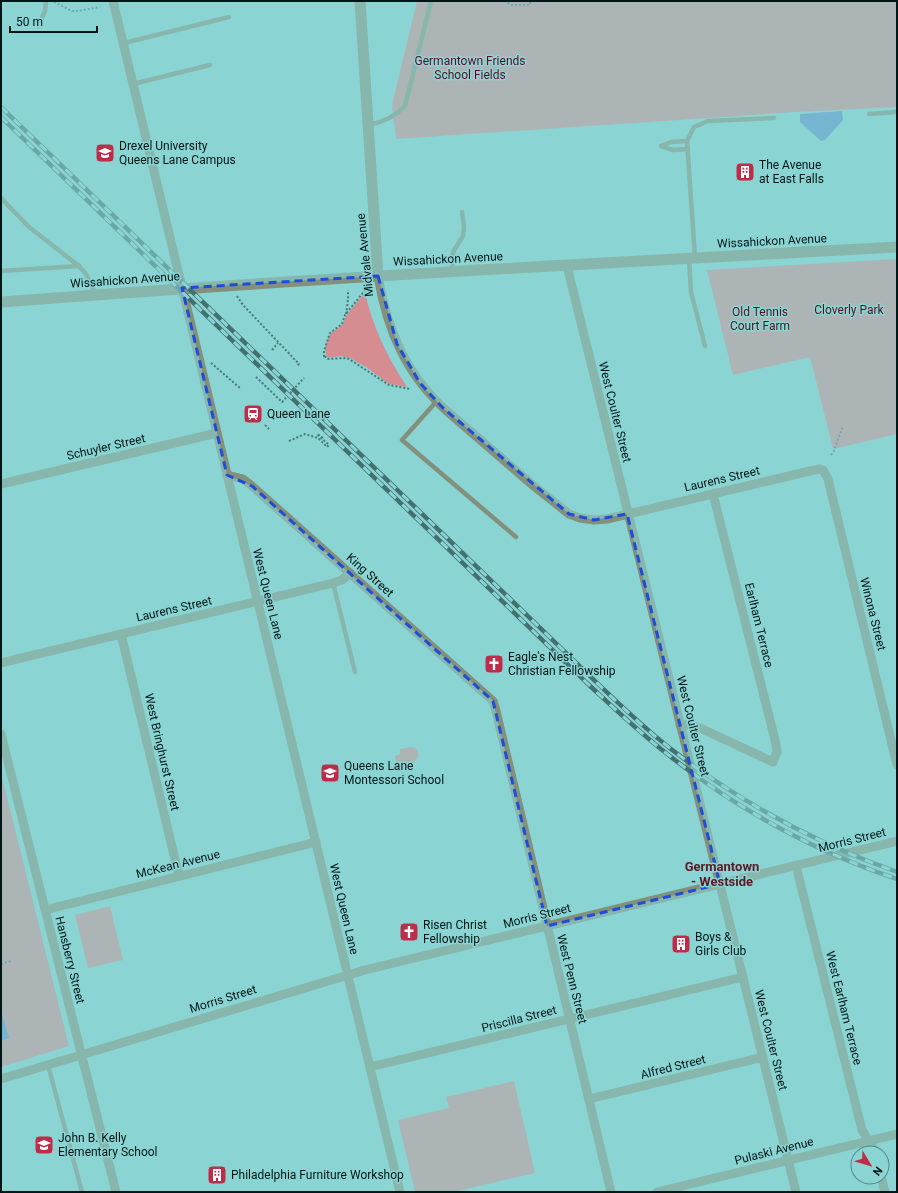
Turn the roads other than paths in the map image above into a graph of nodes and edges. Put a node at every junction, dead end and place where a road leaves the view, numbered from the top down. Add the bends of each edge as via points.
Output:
1 (46, 1) edge
2 (114, 1) edge
3 (360, 1) edge
4 (431, 1) edge
5 (229, 17) dead end
6 (38, 26) dead end
7 (124, 43) junction
8 (210, 65) dead end
9 (133, 84) junction
10 (897, 112) edge
11 (869, 114) dead end
12 (774, 118) dead end
13 (368, 126) junction
14 (687, 141) junction
15 (688, 149) junction
16 (1, 198) edge
17 (462, 212) dead end
18 (897, 247) edge
19 (692, 259) junction
20 (79, 266) junction
21 (567, 266) junction
22 (1, 270) edge
23 (452, 272) junction
24 (378, 276) junction
25 (177, 289) junction
26 (96, 295) junction
27 (1, 302) edge
28 (705, 346) dead end
29 (436, 402) junction
30 (218, 433) junction
31 (823, 470) joint
32 (227, 475) junction
33 (1, 484) edge
34 (714, 494) junction
35 (628, 514) junction
36 (516, 537) dead end
37 (350, 573) junction
38 (333, 583) junction
39 (258, 601) junction
40 (121, 634) junction
41 (1, 663) edge
42 (355, 672) dead end
43 (493, 701) joint
44 (680, 725) junction
45 (1, 734) edge
46 (897, 765) edge
47 (897, 841) edge
48 (316, 842) junction
49 (796, 866) junction
50 (179, 876) junction
51 (720, 884) junction
52 (45, 910) junction
53 (547, 926) junction
54 (347, 974) junction
55 (743, 977) junction
56 (570, 1019) junction
57 (82, 1055) junction
58 (763, 1057) junction
59 (48, 1065) junction
60 (370, 1067) junction
61 (1, 1079) edge
62 (589, 1099) junction
63 (897, 1134) edge
64 (868, 1141) junction
65 (871, 1145) edge
66 (788, 1160) junction
67 (82, 1192) edge
68 (116, 1192) edge
69 (400, 1192) edge
70 (611, 1192) edge
71 (656, 1192) edge
72 (796, 1192) edge

1 - 6 lane
2 - 7 street, West Queen Lane
3 - 13 street, Midvale Avenue
4 - 13 lane via 405,106 383,122
5 - 7 lane
7 - 9 street, West Queen Lane
8 - 9 lane
9 - 25 street, West Queen Lane via 179,272
10 - 11 lane
12 - 14 lane via 708,120 694,127
13 - 24 street, Midvale Avenue
14 - 15 lane
14 - 15 lane via 671,142 661,146 673,150
15 - 19 lane
16 - 20 lane via 29,227
17 - 23 lane via 463,236 453,252
18 - 19 street, Wissahickon Avenue
19 - 21 street, Wissahickon Avenue
19 - 28 lane via 691,292
20 - 22 lane
20 - 26 lane
21 - 23 street, Wissahickon Avenue
21 - 35 street, West Coulter Street
23 - 24 street, Wissahickon Avenue
24 - 25 street, Wissahickon Avenue
24 - 29 street, Midvale Avenue via 385,310 397,344 413,372
25 - 26 street, Wissahickon Avenue
25 - 30 street, West Queen Lane via 185,302
26 - 27 street, Wissahickon Avenue
29 - 35 street, Midvale Avenue via 568,514 594,520
29 - 36 lane via 402,440
30 - 32 street, West Queen Lane
30 - 33 street, Schuyler Street
31 - 34 street, Laurens Street
31 - 46 street, Winona Street via 828,479
32 - 37 street, King Street via 243,479 252,486
32 - 39 street, West Queen Lane
34 - 35 street, Laurens Street
34 - 44 street, Earlham Terrace via 777,752 773,762 700,728
35 - 44 street, West Coulter Street
37 - 38 street, Laurens Street
37 - 43 street, King Street
38 - 39 street, Laurens Street
38 - 42 lane
39 - 40 street, Laurens Street
39 - 48 street, West Queen Lane
40 - 41 street, Laurens Street
40 - 50 street, West Bringhurst Street
43 - 53 street, West Penn Street
44 - 51 street, West Coulter Street
45 - 52 street, Hansberry Street
47 - 49 street, Morris Street
48 - 50 street, McKean Avenue
48 - 54 street, West Queen Lane
49 - 51 street, Morris Street
49 - 64 street, West Earlham Terrace via 862,1130
50 - 52 street, McKean Avenue
51 - 53 street, Morris Street
51 - 55 street, West Coulter Street
52 - 57 street, Hansberry Street
53 - 54 street, Morris Street
53 - 56 street, West Penn Street
54 - 57 street, Morris Street
54 - 60 street, West Queen Lane
55 - 56 street, Priscilla Street
55 - 58 street, West Coulter Street
56 - 60 street, Priscilla Street
56 - 62 street, West Penn Street
57 - 59 street, Morris Street
57 - 68 street, Hansberry Street
58 - 62 street, Alfred Street
58 - 66 street, West Coulter Street
59 - 61 street, Morris Street
59 - 67 lane
60 - 69 street, West Queen Lane
62 - 70 street, West Penn Street
63 - 64 street, Pulaski Avenue
64 - 65 street, West Earlham Terrace
64 - 66 street, Pulaski Avenue
66 - 71 street, Pulaski Avenue
66 - 72 street, West Coulter Street

